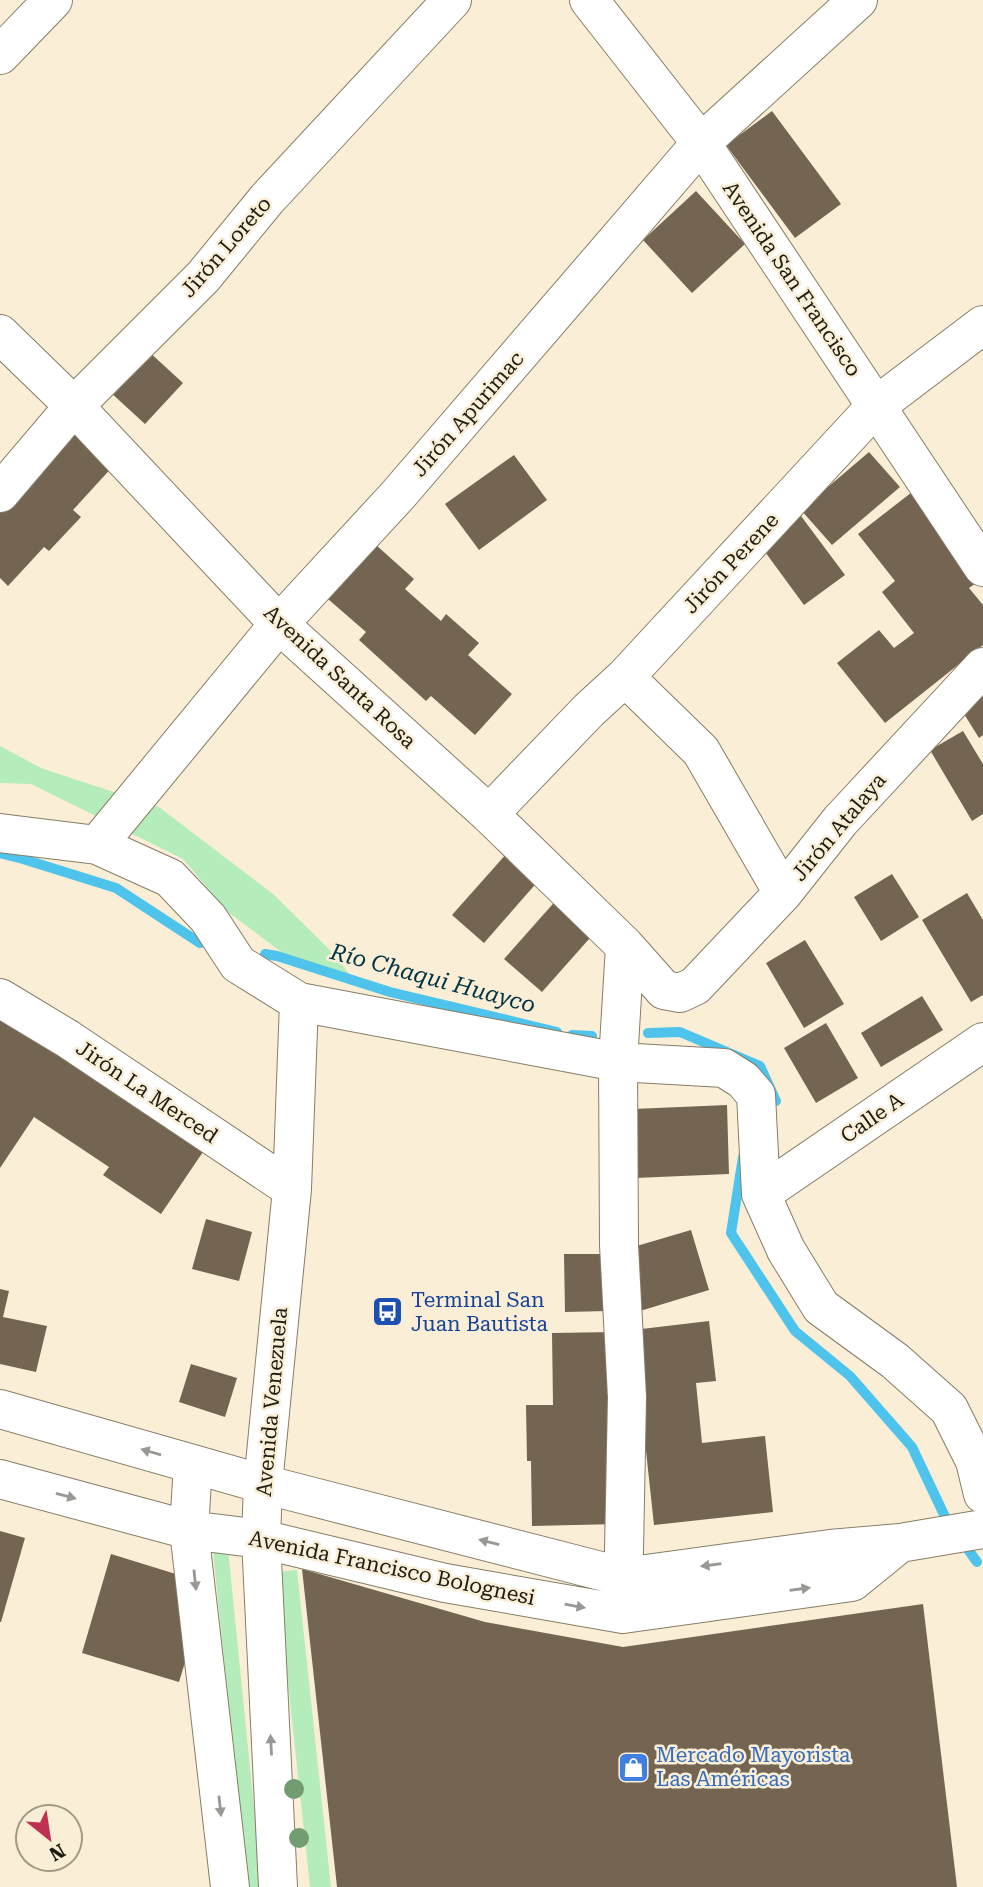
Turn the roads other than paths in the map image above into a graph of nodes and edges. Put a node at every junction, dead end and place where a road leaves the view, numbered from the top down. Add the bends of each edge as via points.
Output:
1 (53, 0) edge
2 (452, 0) edge
3 (589, 0) edge
4 (858, 0) edge
5 (0, 55) edge
6 (701, 143) junction
7 (983, 325) edge
8 (0, 334) edge
9 (74, 406) junction
10 (876, 406) junction
11 (0, 493) edge
12 (983, 567) edge
13 (279, 624) junction
14 (983, 667) edge
15 (625, 677) junction
16 (489, 814) junction
17 (0, 833) edge
18 (97, 845) junction
19 (783, 893) junction
20 (625, 946) junction
21 (695, 986) joint
22 (0, 998) edge
23 (299, 1002) junction
24 (983, 1042) edge
25 (618, 1062) junction
26 (292, 1189) junction
27 (761, 1194) junction
28 (0, 1409) edge
29 (193, 1464) junction
30 (0, 1479) edge
31 (263, 1484) junction
32 (980, 1518) edge
33 (189, 1530) junction
34 (261, 1539) junction
35 (623, 1595) junction
36 (230, 1887) edge
37 (278, 1887) edge

1 - 5 street
2 - 9 street, Jirón Loreto via 267,199 203,277
3 - 6 street, Avenida San Francisco
4 - 6 street, Jirón Apurimac
6 - 10 street, Avenida San Francisco
6 - 13 street, Jirón Apurimac via 398,495
7 - 10 street, Jirón Perene
8 - 9 street, Avenida Santa Rosa
9 - 11 street, Jirón Loreto
9 - 13 street, Avenida Santa Rosa
10 - 12 street, Avenida San Francisco
10 - 15 street, Jirón Perene
13 - 16 street, Avenida Santa Rosa
13 - 18 street, Jirón Apurimac
14 - 19 street, Jirón Atalaya via 840,821
15 - 16 street, Jirón Perene
15 - 19 street via 701,751
16 - 20 street, Avenida Santa Rosa
17 - 18 street
18 - 23 street via 170,878 208,918 238,964
19 - 21 street, Jirón Atalaya
20 - 21 street, Avenida Santa Rosa via 664,990 680,993
20 - 25 street
22 - 26 street, Jirón La Merced
23 - 25 street
23 - 26 street, Avenida Venezuela
24 - 27 street, Calle A
25 - 27 street via 724,1068 743,1080 755,1095
25 - 35 street via 619,1245 627,1397
26 - 31 street, Avenida Venezuela
27 - 32 street via 786,1250 821,1307 895,1361 949,1409 975,1461
29 -> 28 street, Avenida Francisco Bolognesi
29 - 31 street, Avenida Francisco Bolognesi
29 - 33 street
30 -> 33 street, Avenida Francisco Bolognesi
31 - 34 street, Avenida Venezuela
35 -> 31 street, Avenida Francisco Bolognesi
32 - 35 street, Avenida Francisco Bolognesi via 919,1540 830,1549
33 - 34 street, Avenida Francisco Bolognesi
33 -> 36 street
34 -> 35 street, Avenida Francisco Bolognesi via 445,1583
37 -> 34 street, Avenida Venezuela

